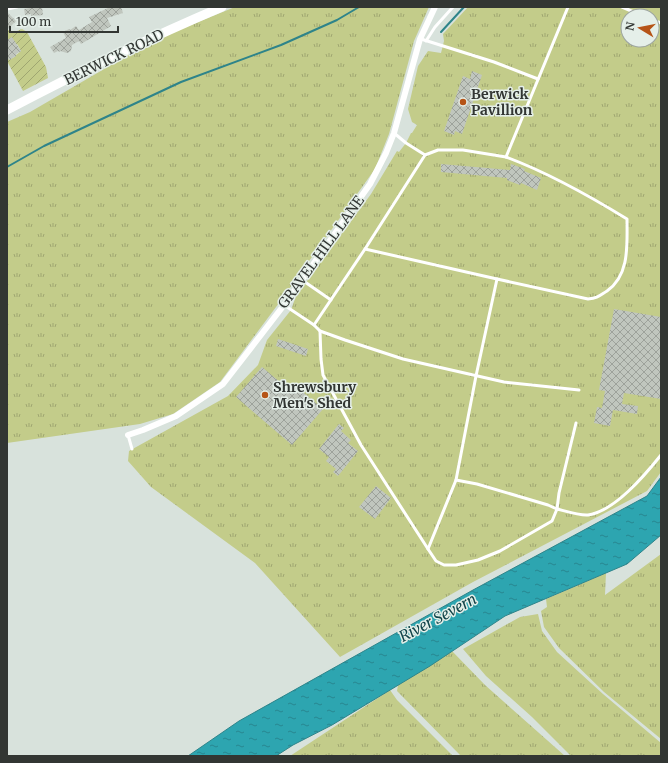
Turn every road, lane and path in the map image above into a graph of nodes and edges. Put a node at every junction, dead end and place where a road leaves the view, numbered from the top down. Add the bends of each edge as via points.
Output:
1 (17, 7) edge
2 (222, 7) edge
3 (435, 7) edge
4 (452, 7) edge
5 (568, 7) edge
6 (7, 9) edge
7 (423, 40) junction
8 (538, 78) junction
9 (7, 110) edge
10 (394, 133) junction
11 (425, 155) junction
12 (506, 157) junction
13 (365, 249) junction
14 (497, 279) junction
15 (302, 280) junction
16 (331, 300) junction
17 (284, 305) junction
18 (314, 325) junction
19 (320, 331) junction
20 (476, 376) junction
21 (578, 390) dead end
22 (576, 423) dead end
23 (128, 435) joint
24 (132, 449) dead end
25 (661, 455) edge
26 (456, 480) junction
27 (557, 509) junction
28 (428, 549) junction

1 - 6 lane
2 - 9 main road, BERWICK ROAD via 168,30
3 - 7 street, GRAVEL HILL LANE
4 - 7 lane
5 - 8 lane
7 - 8 lane
7 - 10 street, GRAVEL HILL LANE
8 - 12 lane
10 - 11 lane
10 - 15 street, GRAVEL HILL LANE via 370,184
11 - 12 lane via 438,150 463,150
11 - 13 lane
12 - 14 lane via 529,165 590,196 627,219 626,252 623,271 612,287 596,298 565,295
13 - 14 lane
13 - 16 lane
14 - 20 lane
15 - 16 lane
15 - 17 street, GRAVEL HILL LANE
16 - 18 lane
17 - 18 lane
17 - 23 street, GRAVEL HILL LANE via 223,384 176,416
18 - 19 lane
19 - 20 lane via 403,359
19 - 28 lane via 323,375 361,445
20 - 21 lane via 504,382
20 - 26 lane
22 - 27 lane
23 - 24 lane
25 - 27 lane via 612,505 599,512 586,515
26 - 27 lane
26 - 28 lane
27 - 28 lane via 552,521 500,551 478,560 444,565 436,561

